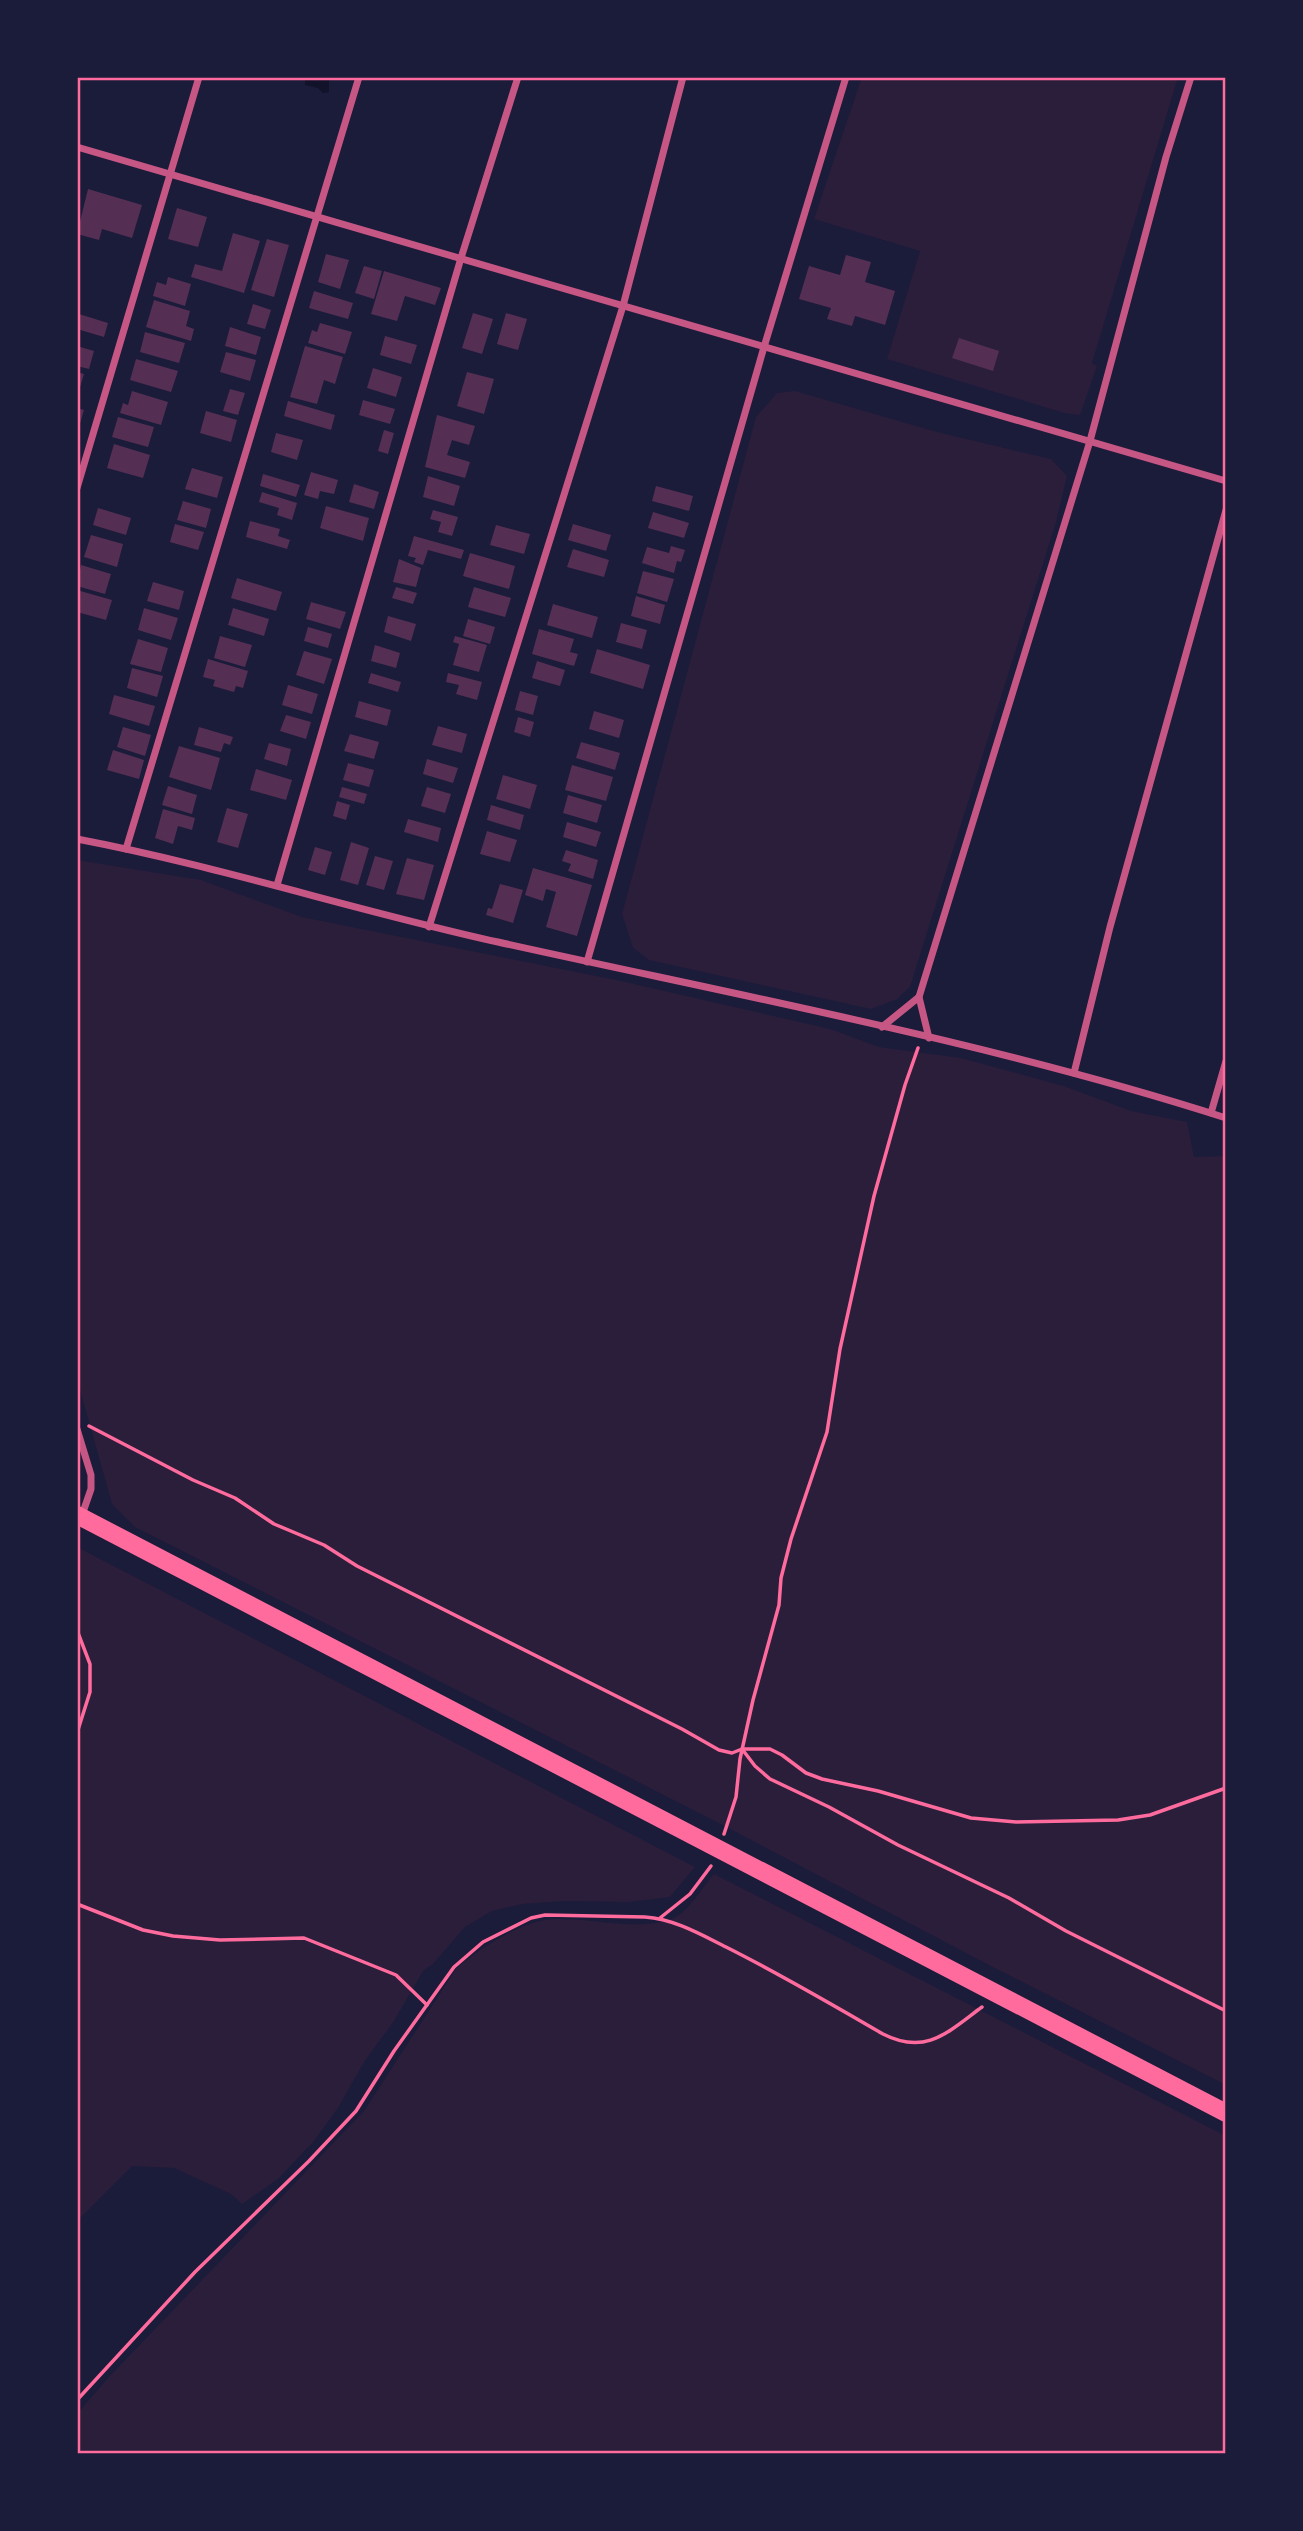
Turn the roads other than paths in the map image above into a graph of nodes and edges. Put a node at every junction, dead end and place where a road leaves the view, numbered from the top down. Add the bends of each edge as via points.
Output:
1 (199, 77) edge
2 (359, 77) edge
3 (518, 77) edge
4 (683, 77) edge
5 (846, 77) edge
6 (1191, 77) edge
7 (77, 147) edge
8 (170, 174) junction
9 (317, 217) junction
10 (461, 258) junction
11 (623, 306) junction
12 (764, 347) junction
13 (1090, 441) junction
14 (1226, 481) edge
15 (77, 488) edge
16 (1226, 510) edge
17 (77, 839) edge
18 (126, 849) junction
19 (277, 885) junction
20 (429, 927) junction
21 (587, 962) junction
22 (919, 997) junction
23 (882, 1027) junction
24 (926, 1037) junction
25 (1226, 1061) edge
26 (1074, 1073) junction
27 (1211, 1113) junction
28 (1226, 1118) edge
29 (77, 1429) edge
30 (79, 1516) edge
31 (1226, 2113) edge

1 - 8 street
2 - 9 street
3 - 10 street
4 - 11 street
5 - 12 street
6 - 13 street
7 - 8 street
8 - 9 street
8 - 15 street
9 - 10 street
9 - 18 street
10 - 11 street
10 - 19 street
11 - 12 street
11 - 20 street
12 - 13 street
12 - 21 street
13 - 14 street
13 - 22 street
16 - 26 street
17 - 18 street
18 - 19 street
19 - 20 street
20 - 21 street
21 - 23 street
22 - 23 street
22 - 24 street
23 - 24 street
24 - 26 street
25 - 27 street
26 - 27 street
27 - 28 street
29 - 30 street via 92,1489
30 - 31 highway

